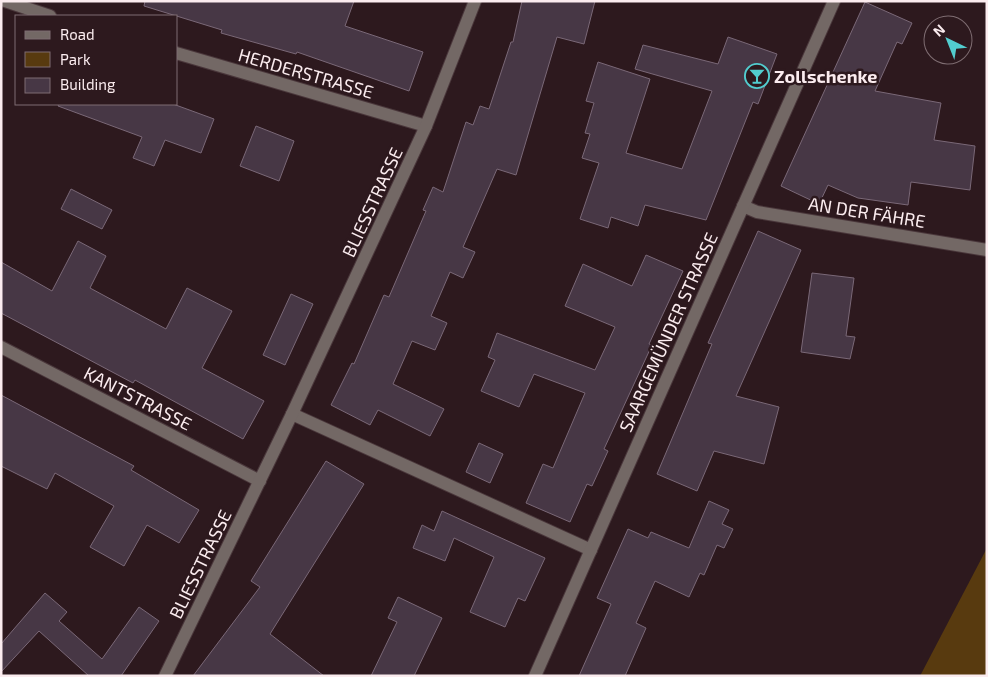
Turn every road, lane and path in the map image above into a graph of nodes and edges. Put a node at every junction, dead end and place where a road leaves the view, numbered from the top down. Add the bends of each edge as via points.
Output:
1 (5, 1) edge
2 (475, 1) edge
3 (834, 1) edge
4 (47, 15) edge
5 (178, 54) edge
6 (426, 126) junction
7 (743, 206) junction
8 (987, 250) edge
9 (1, 347) edge
10 (292, 414) junction
11 (260, 481) junction
12 (590, 550) junction
13 (165, 676) edge
14 (535, 676) edge

1 - 4 street
2 - 6 street, BLIESSTRASSE
3 - 7 street, SAARGEMÜNDER STRASSE
5 - 6 street, HERDERSTRASSE
6 - 10 street, BLIESSTRASSE
7 - 8 street, AN DER FÄHRE via 756,212
7 - 12 street, SAARGEMÜNDER STRASSE
9 - 11 street, KANTSTRASSE
10 - 11 street, BLIESSTRASSE
10 - 12 street
11 - 13 street, BLIESSTRASSE
12 - 14 street, SAARGEMÜNDER STRASSE

